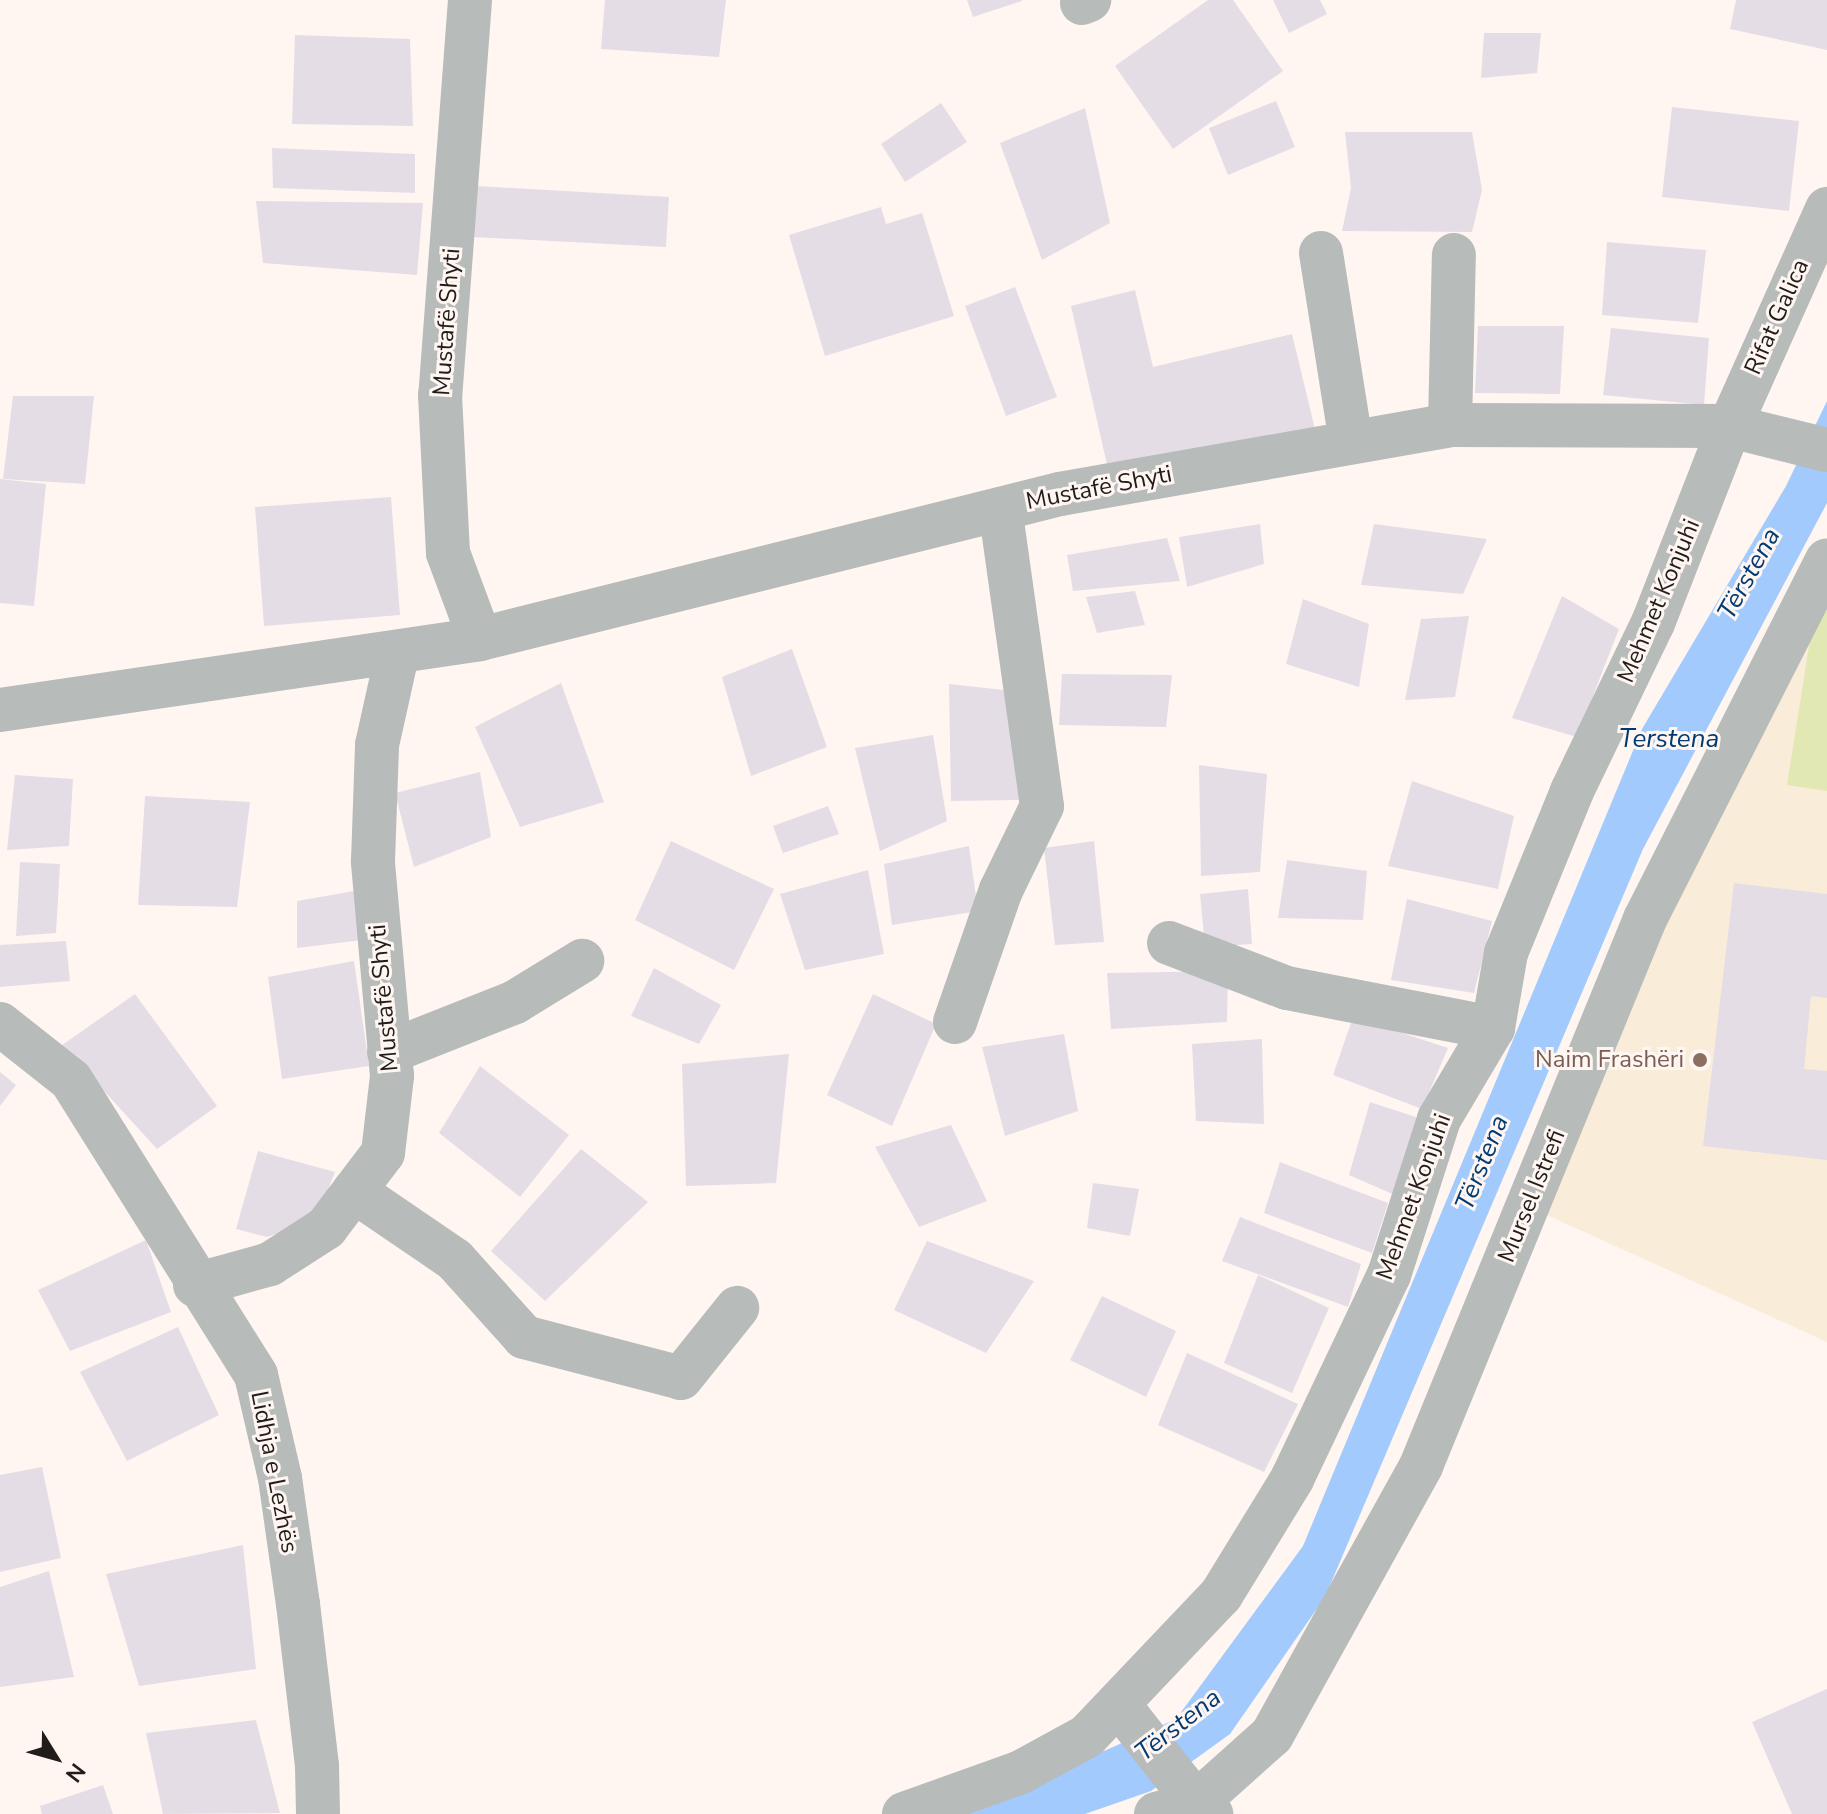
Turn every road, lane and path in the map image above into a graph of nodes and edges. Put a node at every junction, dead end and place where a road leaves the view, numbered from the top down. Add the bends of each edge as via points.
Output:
1 (470, 0) edge
2 (1827, 209) edge
3 (1321, 253) dead end
4 (1454, 255) dead end
5 (1450, 425) junction
6 (1730, 426) junction
7 (1351, 442) junction
8 (1827, 450) edge
9 (1000, 509) junction
10 (1827, 561) edge
11 (480, 639) junction
12 (397, 655) junction
13 (0, 710) edge
14 (1169, 943) dead end
15 (582, 961) dead end
16 (955, 1022) dead end
17 (0, 1024) edge
18 (1493, 1028) junction
19 (389, 1052) junction
20 (354, 1191) junction
21 (195, 1285) junction
22 (737, 1308) dead end
23 (1119, 1705) junction
24 (1188, 1810) edge
25 (318, 1814) edge
26 (904, 1814) edge

1 - 11 street, Mustafë Shyti via 440,395 448,553
2 - 6 street, Rifat Galica
3 - 7 street
4 - 5 street
5 - 6 street, Mustafë Shyti
5 - 7 street, Mustafë Shyti
6 - 8 street, Mustafë Shyti
6 - 18 street, Mehmet Konjuhi via 1653,623 1572,791 1506,953
7 - 9 street, Mustafë Shyti
9 - 11 street, Mustafë Shyti
9 - 16 street via 1042,806 1001,890
10 - 24 street, Mursel Istrefi via 1645,919 1421,1466 1272,1735
11 - 12 street, Mustafë Shyti
12 - 13 street, Mustafë Shyti
12 - 19 street, Mustafë Shyti via 377,745 373,861
14 - 18 street via 1287,988
15 - 19 street via 515,1002
17 - 21 street, Lidhja e Lezhës via 71,1080 143,1190
18 - 23 street, Mehmet Konjuhi via 1439,1119 1389,1275 1292,1479 1221,1595
19 - 20 street, Mustafë Shyti via 392,1076 383,1153
20 - 21 street, Mustafë Shyti via 326,1228 270,1264
20 - 22 street via 455,1260 524,1337 681,1378
21 - 25 street, Lidhja e Lezhës via 256,1375 298,1604
23 - 24 street, Mursel Istrefi
23 - 26 street, Mehmet Konjuhi via 1087,1736 1021,1772

